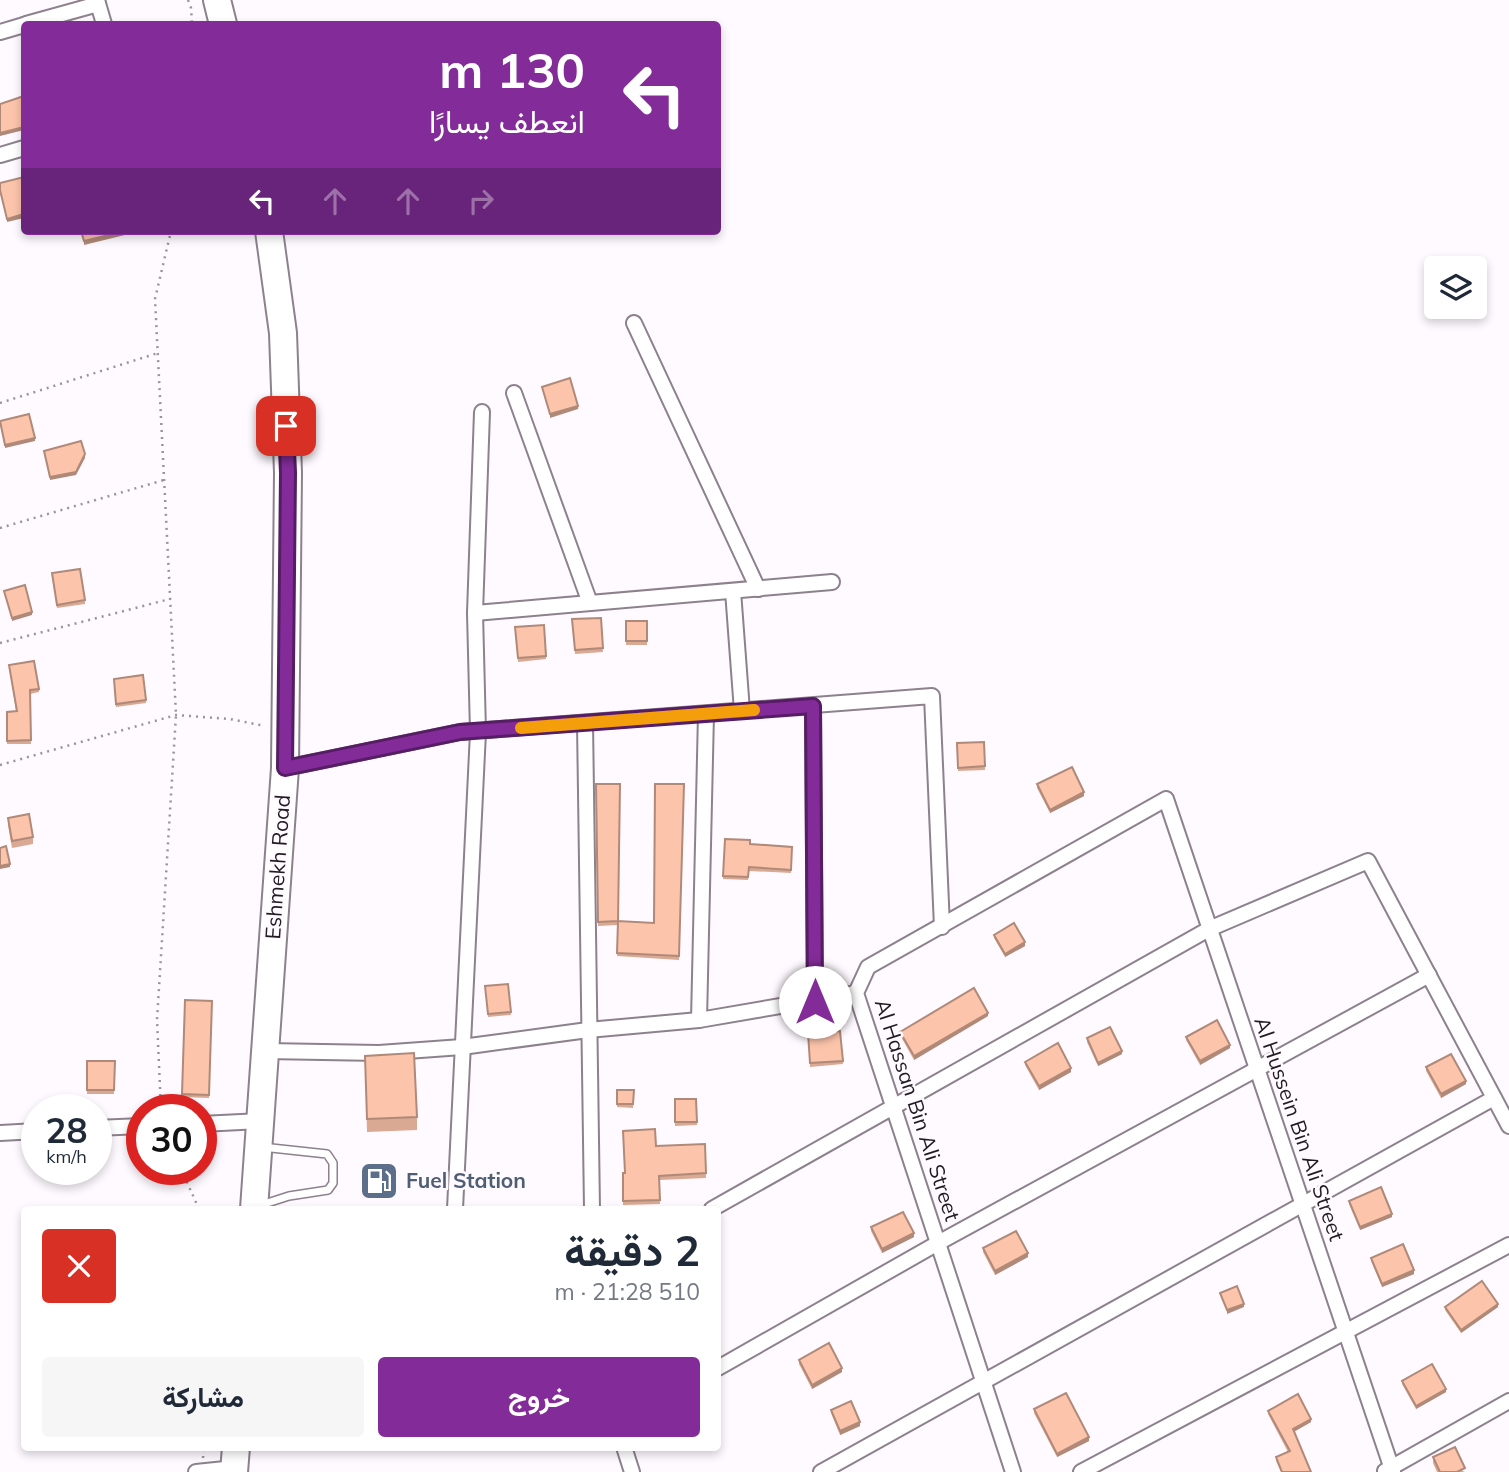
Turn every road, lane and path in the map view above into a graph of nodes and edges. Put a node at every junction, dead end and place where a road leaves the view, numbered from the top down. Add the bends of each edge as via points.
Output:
1 (188, 0) edge
2 (217, 0) edge
3 (97, 2) edge
4 (38, 21) edge
5 (103, 21) edge
6 (192, 21) edge
7 (222, 21) edge
8 (21, 26) edge
9 (0, 32) edge
10 (21, 149) edge
11 (0, 155) edge
12 (169, 235) edge
13 (271, 235) edge
14 (634, 323) dead end
15 (158, 353) junction
16 (514, 393) dead end
17 (0, 403) edge
18 (482, 412) dead end
19 (164, 480) junction
20 (0, 528) edge
21 (832, 582) dead end
22 (758, 589) junction
23 (733, 591) junction
24 (170, 599) junction
25 (590, 603) junction
26 (475, 613) junction
27 (0, 643) edge
28 (813, 706) junction
29 (742, 711) junction
30 (706, 714) junction
31 (176, 715) junction
32 (585, 723) junction
33 (286, 730) junction
34 (478, 732) junction
35 (0, 765) edge
36 (285, 768) junction
37 (1166, 799) joint
38 (942, 927) junction
39 (1209, 929) junction
40 (1429, 975) junction
41 (856, 993) junction
42 (815, 1002) junction
43 (699, 1020) junction
44 (588, 1030) junction
45 (462, 1048) junction
46 (266, 1051) junction
47 (1256, 1068) junction
48 (159, 1094) edge
49 (1494, 1098) junction
50 (894, 1108) junction
51 (1509, 1126) edge
52 (217, 1127) edge
53 (21, 1132) edge
54 (0, 1133) edge
55 (259, 1134) junction
56 (188, 1185) edge
57 (1302, 1204) junction
58 (198, 1206) edge
59 (254, 1206) edge
60 (260, 1206) edge
61 (455, 1206) edge
62 (592, 1206) edge
63 (717, 1206) edge
64 (938, 1243) junction
65 (1509, 1245) edge
66 (1345, 1332) junction
67 (721, 1365) edge
68 (983, 1381) junction
69 (1509, 1401) edge
70 (625, 1451) edge
71 (235, 1462) edge
72 (1389, 1470) edge
73 (196, 1472) edge
74 (632, 1472) edge
75 (821, 1472) edge
76 (1013, 1472) edge
77 (1081, 1472) edge

1 - 6 path
2 - 7 highway
3 - 4 street
3 - 5 street
8 - 9 street
10 - 11 street
12 - 15 path via 155,299
13 - 33 highway, Eshmekh Road via 283,333 288,473
14 - 22 street
15 - 17 path
15 - 19 path
16 - 25 street
18 - 26 street
19 - 20 path
19 - 24 path
21 - 22 street
22 - 23 street
23 - 25 street
23 - 29 street
24 - 27 path
24 - 31 path
25 - 26 street
26 - 34 street
28 - 29 street
28 - 38 street via 932,696
28 - 42 street
29 - 30 street
30 - 32 street
30 - 43 street
31 - 33 path
31 - 35 path
31 - 48 path via 157,1020
32 - 34 street
32 - 44 street
33 - 36 highway, Eshmekh Road
34 - 36 street via 447,734
34 - 45 street
36 - 46 highway, Eshmekh Road
37 - 38 street, Al Hassan Bin Ali Street
37 - 39 street, Al Hussein Bin Ali Street
38 - 41 street, Al Hassan Bin Ali Street via 868,967
39 - 40 street via 1368,862
39 - 47 street, Al Hussein Bin Ali Street
39 - 50 street
40 - 47 street
40 - 49 street
41 - 42 street
41 - 50 street, Al Hassan Bin Ali Street
42 - 43 street
43 - 44 street
44 - 45 street
44 - 62 street
45 - 46 street
45 - 61 street
46 - 55 highway, Eshmekh Road
47 - 57 street, Al Hussein Bin Ali Street
47 - 64 street
49 - 51 street
49 - 57 street
50 - 63 street
50 - 64 street, Al Hassan Bin Ali Street
52 - 55 street
53 - 54 street
55 - 59 highway, Eshmekh Road
55 - 60 lane via 327,1154 333,1163 331,1187
56 - 58 path
57 - 66 street, Al Hussein Bin Ali Street
57 - 68 street
64 - 67 street
64 - 68 street, Al Hassan Bin Ali Street
65 - 66 street
66 - 72 street, Al Hussein Bin Ali Street
66 - 77 street
68 - 75 street
68 - 76 street, Al Hassan Bin Ali Street
69 - 72 street
70 - 74 street
71 - 73 street

